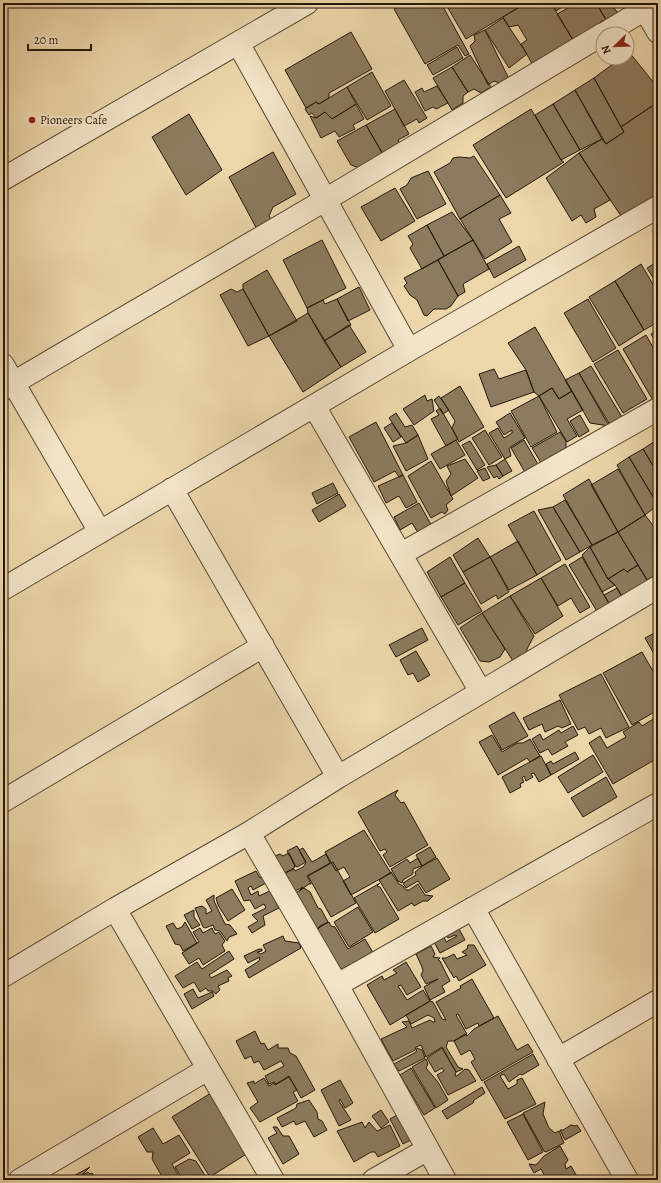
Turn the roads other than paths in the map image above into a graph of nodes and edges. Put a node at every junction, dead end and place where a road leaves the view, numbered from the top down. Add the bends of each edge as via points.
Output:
1 (307, 3) edge
2 (643, 6) edge
3 (614, 26) edge
4 (658, 32) edge
5 (595, 39) edge
6 (238, 43) junction
7 (3, 180) edge
8 (325, 200) junction
9 (658, 207) edge
10 (409, 350) junction
11 (6, 379) edge
12 (314, 406) junction
13 (658, 409) edge
14 (172, 489) junction
15 (100, 532) junction
16 (401, 554) junction
17 (658, 587) edge
18 (3, 589) edge
19 (262, 646) junction
20 (481, 692) junction
21 (338, 777) junction
22 (3, 801) edge
23 (658, 804) edge
24 (249, 833) junction
25 (473, 908) junction
26 (115, 909) junction
27 (3, 976) edge
28 (337, 985) junction
29 (658, 1002) edge
30 (558, 1059) junction
31 (208, 1069) junction
32 (428, 1149) junction
33 (20, 1180) edge
34 (272, 1180) edge
35 (374, 1180) edge
36 (445, 1180) edge
37 (627, 1180) edge

1 - 6 street
2 - 3 street
2 - 4 street
5 - 8 street
6 - 7 street
6 - 8 street
8 - 10 street
8 - 11 street
9 - 10 street
10 - 12 street
11 - 15 street
12 - 14 street
12 - 16 street
13 - 16 street
14 - 15 street
14 - 19 street
15 - 18 street
16 - 20 street
17 - 20 street
19 - 21 street
19 - 22 street
20 - 21 street
21 - 24 street
23 - 25 street
24 - 26 street
24 - 28 street
25 - 28 street
25 - 30 street
26 - 27 street
26 - 31 street
28 - 32 street
29 - 30 street
30 - 37 street
31 - 33 street
31 - 34 street
32 - 35 street
32 - 36 street

